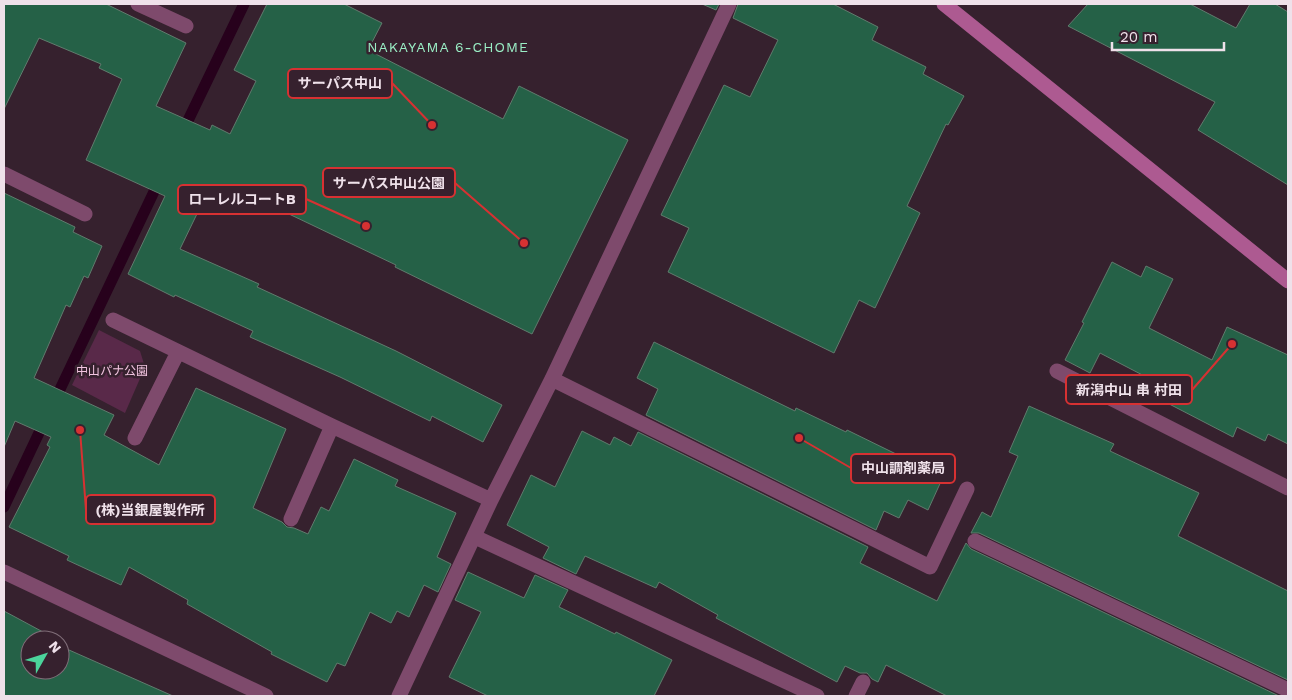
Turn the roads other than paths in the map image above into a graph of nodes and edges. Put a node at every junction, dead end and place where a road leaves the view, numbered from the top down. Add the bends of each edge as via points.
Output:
1 (138, 4) edge
2 (729, 4) edge
3 (944, 4) edge
4 (186, 26) dead end
5 (4, 174) edge
6 (85, 214) dead end
7 (1288, 281) edge
8 (113, 320) dead end
9 (178, 352) junction
10 (1057, 371) dead end
11 (552, 379) junction
12 (332, 426) junction
13 (135, 438) dead end
14 (1288, 488) edge
15 (967, 489) dead end
16 (491, 500) junction
17 (291, 519) dead end
18 (475, 537) junction
19 (975, 541) dead end
20 (4, 572) edge
21 (863, 682) dead end
22 (1288, 690) edge
23 (266, 696) edge
24 (400, 696) edge
25 (817, 696) edge
26 (856, 696) edge

1 - 4 street
2 - 11 street
3 - 7 street
5 - 6 street
8 - 9 street
9 - 12 street
9 - 13 street
10 - 14 street
11 - 15 street via 930,567
11 - 16 street
12 - 16 street
12 - 17 street
16 - 18 street
18 - 24 street
18 - 25 street
19 - 22 street
20 - 23 street
21 - 26 street

